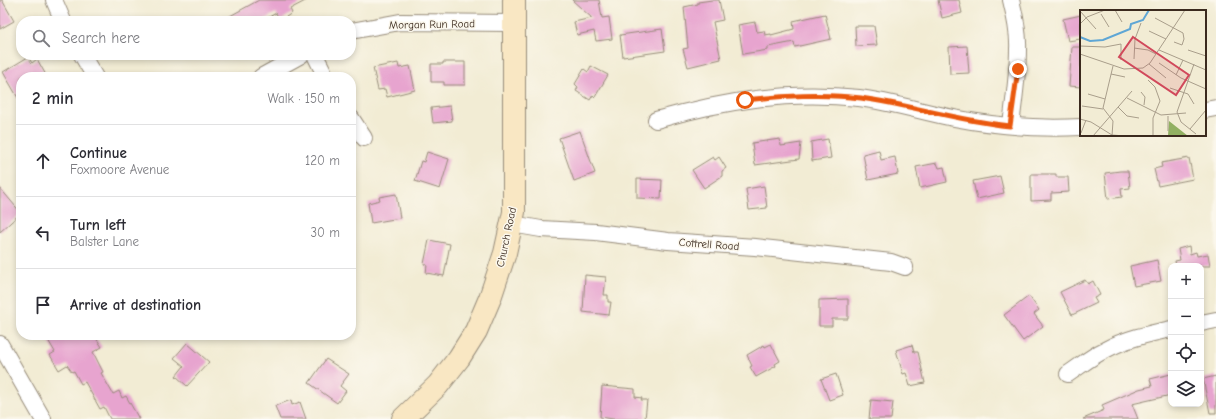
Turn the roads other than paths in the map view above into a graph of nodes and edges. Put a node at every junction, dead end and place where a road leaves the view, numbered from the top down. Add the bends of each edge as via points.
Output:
1 (54, 0) edge
2 (514, 0) edge
3 (1011, 0) edge
4 (61, 16) edge
5 (514, 23) junction
6 (356, 30) edge
7 (85, 60) edge
8 (292, 60) edge
9 (317, 60) edge
10 (92, 72) edge
11 (270, 72) edge
12 (323, 72) edge
13 (1216, 108) edge
14 (1206, 110) edge
15 (656, 120) dead end
16 (356, 126) edge
17 (1010, 126) junction
18 (1080, 127) edge
19 (364, 138) dead end
20 (512, 224) junction
21 (905, 267) dead end
22 (1216, 320) edge
23 (1204, 322) edge
24 (1168, 330) edge
25 (0, 344) edge
26 (1068, 374) dead end
27 (43, 419) edge
28 (403, 419) edge

1 - 4 street
2 - 5 main road, Church Road
3 - 17 street via 1018,36 1018,69
5 - 6 street, Morgan Run Road via 400,22
5 - 20 main road, Church Road
7 - 10 street
8 - 11 street
9 - 12 street
13 - 14 street
15 - 17 street via 745,100 819,95 860,98 954,118
16 - 19 street
17 - 18 street
20 - 21 street, Cottrell Road via 541,229 755,247 891,262
20 - 28 main road, Church Road via 490,298 476,331 438,385
22 - 23 street
24 - 26 street via 1117,344
25 - 27 street

